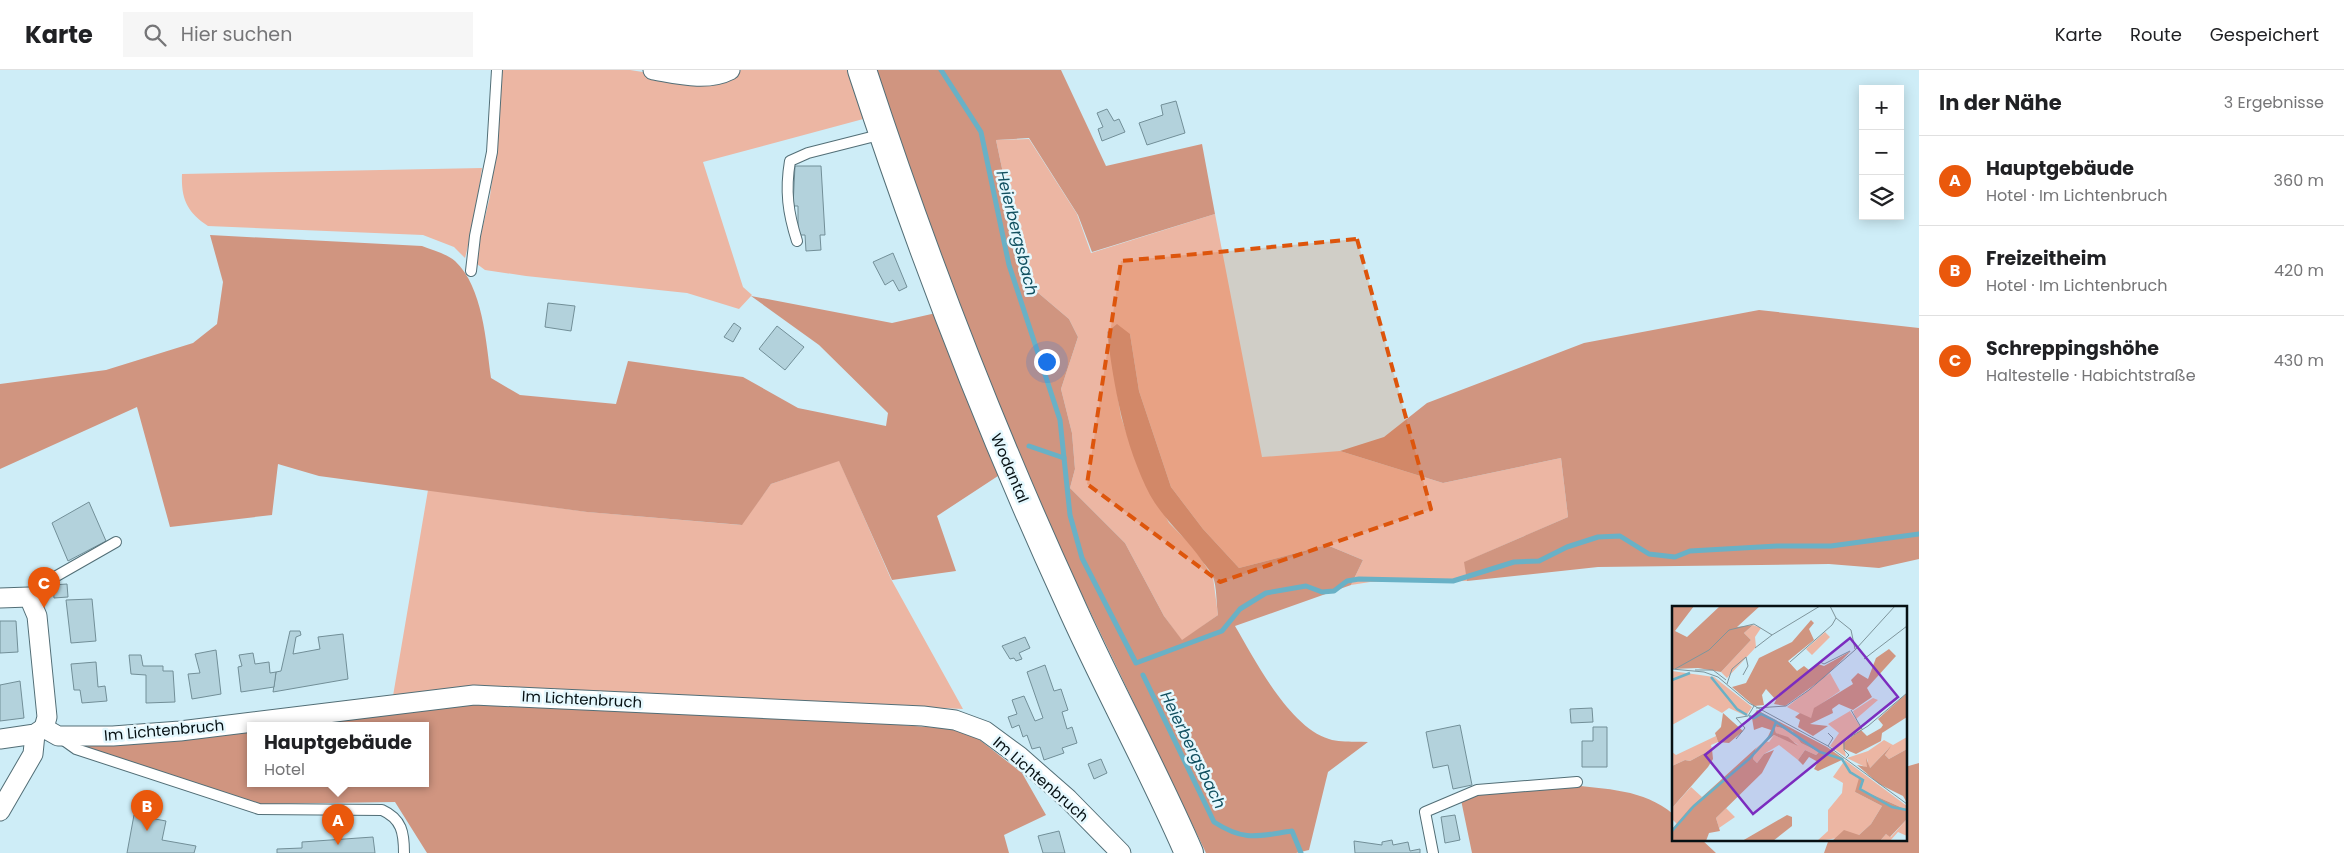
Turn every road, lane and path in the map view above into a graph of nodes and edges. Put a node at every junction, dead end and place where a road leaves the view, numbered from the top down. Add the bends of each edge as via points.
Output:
1 (497, 70) edge
2 (653, 70) edge
3 (730, 70) edge
4 (862, 70) edge
5 (883, 134) junction
6 (797, 241) dead end
7 (471, 271) dead end
8 (116, 542) dead end
9 (29, 597) junction
10 (0, 598) edge
11 (254, 722) edge
12 (247, 723) edge
13 (46, 732) junction
14 (0, 739) edge
15 (1577, 782) dead end
16 (0, 811) edge
17 (404, 853) edge
18 (1121, 853) edge
19 (1189, 853) edge
20 (1433, 853) edge

1 - 7 lane via 492,152
2 - 3 street via 695,76 722,74
4 - 5 main road, Wodantal
5 - 6 lane via 808,153 790,161 788,214
5 - 19 main road, Wodantal via 945,305 1021,494 1068,601 1167,801
8 - 9 lane via 53,578
9 - 10 street
9 - 13 street via 37,616
11 - 18 street, Im Lichtenbruch via 474,695 954,720 985,731 1019,756
12 - 13 street, Im Lichtenbruch via 113,736
13 - 14 street, Im Lichtenbruch
13 - 16 street
13 - 17 lane via 76,749 259,809 382,810 392,814 402,826
15 - 20 lane via 1478,790 1426,812

